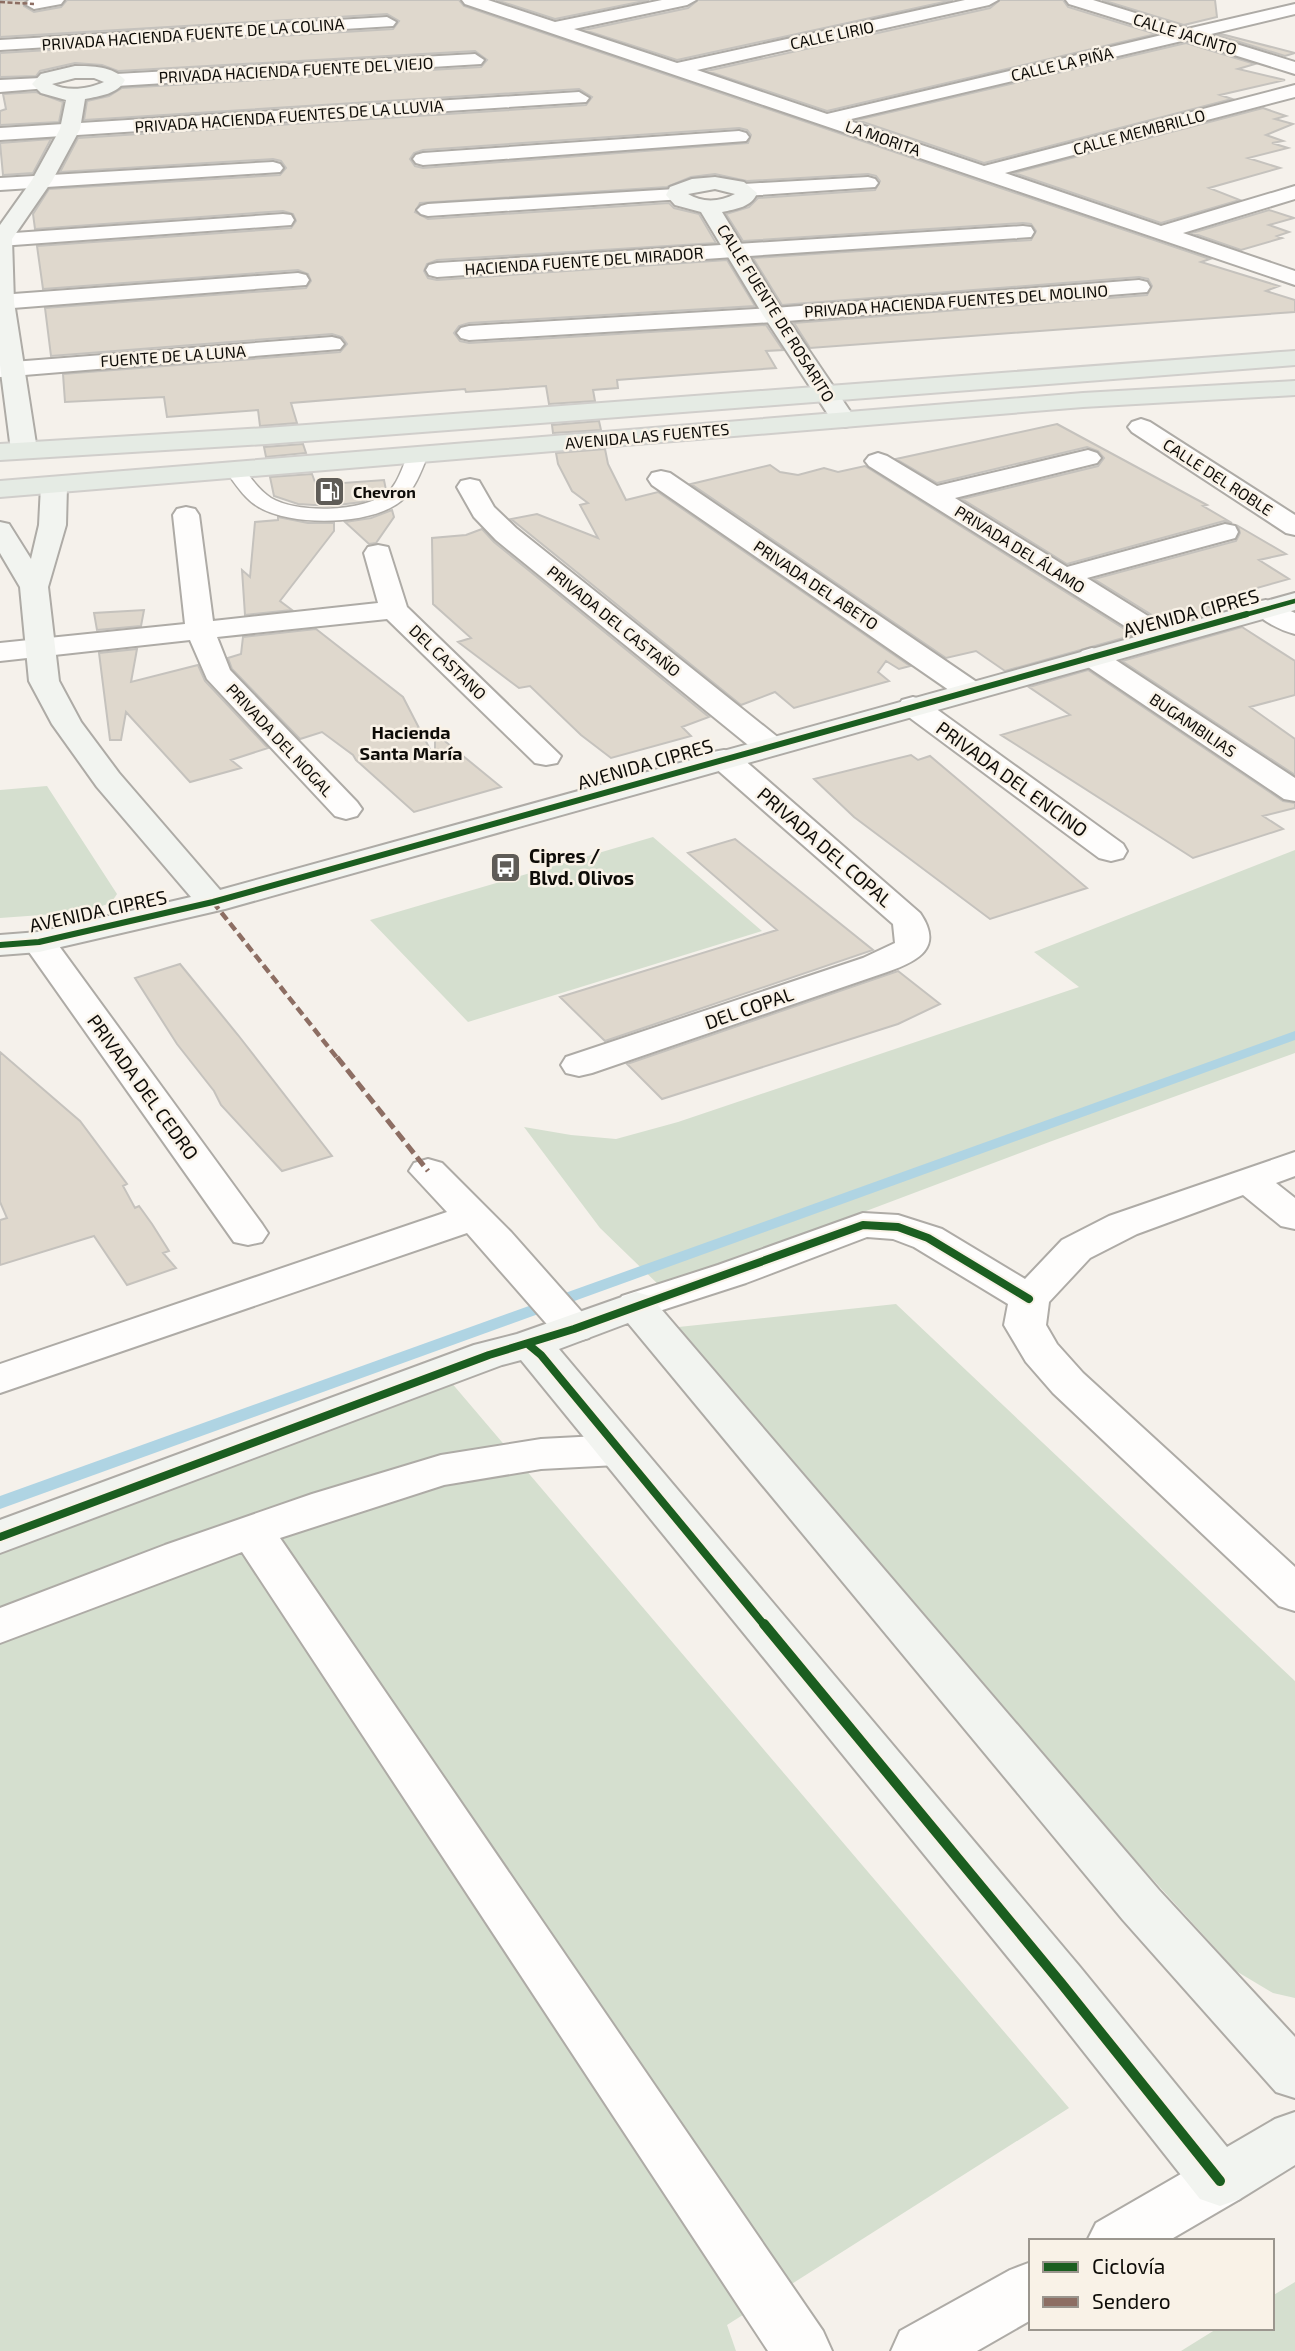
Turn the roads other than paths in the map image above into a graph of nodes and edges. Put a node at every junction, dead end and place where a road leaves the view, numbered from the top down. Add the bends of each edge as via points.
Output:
1 (55, 0) edge
2 (471, 0) edge
3 (687, 0) edge
4 (989, 0) edge
5 (1075, 0) edge
6 (34, 4) dead end
7 (350, 6) dead end
8 (1295, 9) edge
9 (387, 22) junction
10 (557, 27) junction
11 (407, 32) dead end
12 (1186, 35) junction
13 (65, 43) junction
14 (0, 45) edge
15 (475, 60) dead end
16 (1295, 68) edge
17 (676, 69) junction
18 (76, 83) junction
19 (0, 86) edge
20 (1295, 91) edge
21 (579, 98) dead end
22 (828, 119) junction
23 (70, 130) junction
24 (0, 134) edge
25 (739, 137) dead end
26 (645, 144) junction
27 (423, 159) dead end
28 (273, 168) dead end
29 (984, 173) junction
30 (42, 181) junction
31 (868, 183) dead end
32 (0, 184) edge
33 (684, 190) junction
34 (744, 190) junction
35 (1295, 192) edge
36 (708, 206) junction
37 (428, 210) dead end
38 (283, 220) dead end
39 (1023, 232) dead end
40 (1160, 233) junction
41 (1, 239) edge
42 (737, 251) junction
43 (437, 270) dead end
44 (1295, 278) edge
45 (298, 280) dead end
46 (1139, 287) dead end
47 (1, 302) edge
48 (774, 315) junction
49 (469, 333) dead end
50 (332, 344) dead end
51 (1295, 358) edge
52 (7, 369) edge
53 (1295, 388) edge
54 (827, 393) junction
55 (844, 420) junction
56 (1141, 427) dead end
57 (418, 455) junction
58 (1088, 458) dead end
59 (878, 461) dead end
60 (235, 470) junction
61 (5, 471) edge
62 (661, 479) dead end
63 (54, 486) junction
64 (470, 487) dead end
65 (933, 495) junction
66 (186, 515) dead end
67 (1295, 527) edge
68 (0, 530) edge
69 (1225, 532) dead end
70 (378, 553) dead end
71 (1064, 576) junction
72 (34, 587) junction
73 (1280, 605) edge
74 (394, 610) junction
75 (1295, 625) edge
76 (200, 630) junction
77 (1162, 637) junction
78 (41, 647) junction
79 (0, 652) edge
80 (1091, 657) junction
81 (970, 691) junction
82 (913, 706) junction
83 (769, 746) junction
84 (545, 756) dead end
85 (724, 758) junction
86 (1295, 792) edge
87 (346, 809) dead end
88 (1111, 851) dead end
89 (213, 902) junction
90 (38, 942) junction
91 (913, 943) joint
92 (0, 946) edge
93 (579, 1065) dead end
94 (1295, 1163) edge
95 (428, 1171) dead end
96 (1250, 1181) junction
97 (1295, 1217) edge
98 (484, 1229) junction
99 (248, 1233) dead end
100 (1029, 1299) junction
101 (636, 1305) junction
102 (553, 1328) junction
103 (0, 1379) edge
104 (617, 1450) junction
105 (252, 1532) junction
106 (0, 1537) edge
107 (1295, 1594) edge
108 (0, 1626) edge
109 (1295, 2075) edge
110 (1295, 2136) edge
111 (1220, 2181) junction
112 (1119, 2239) edge
113 (1029, 2290) edge
114 (802, 2351) edge
115 (921, 2351) edge

1 - 6 street
2 - 10 street, LA MORITA
3 - 10 street
4 - 17 street, CALLE LIRIO
5 - 12 street, CALLE JACINTO
7 - 9 street, PRIVADA HACIENDA FUENTE DE LA COLINA
8 - 12 street, CALLE LA PIÑA
9 - 11 street, PRIVADA HACIENDA FUENTE DE LA COLINA
9 - 13 street, PRIVADA HACIENDA FUENTE DE LA COLINA
10 - 17 street, LA MORITA
12 - 16 street, CALLE JACINTO
12 - 22 street, CALLE LA PIÑA
13 - 14 street, PRIVADA HACIENDA FUENTE DE LA COLINA
13 - 18 street
15 - 18 street, PRIVADA HACIENDA FUENTE DEL VIEJO via 116,80 101,90
17 - 22 street, LA MORITA
18 - 19 street via 47,90 41,84
18 - 23 street
20 - 29 street, CALLE MEMBRILLO
21 - 23 street, PRIVADA HACIENDA FUENTES DE LA LLUVIA
22 - 29 street, LA MORITA
23 - 24 street, PRIVADA HACIENDA FUENTES DE LA LLUVIA
23 - 30 street
25 - 26 street
26 - 27 street
26 - 33 street via 668,164
28 - 30 street
29 - 40 street, LA MORITA
30 - 32 street
30 - 41 street
31 - 34 street
33 - 34 street via 715,183
33 - 36 street via 686,202
33 - 37 street
34 - 36 street via 746,197 741,201
35 - 40 street
36 - 42 street, CALLE FUENTE DE ROSARITO
38 - 41 street
39 - 42 street, HACIENDA FUENTE DEL MIRADOR
40 - 44 street, LA MORITA
41 - 47 street
42 - 43 street, HACIENDA FUENTE DEL MIRADOR
42 - 48 street, CALLE FUENTE DE ROSARITO
45 - 47 street
46 - 48 street, PRIVADA HACIENDA FUENTES DEL MOLINO
47 - 52 street
48 - 49 street, PRIVADA HACIENDA FUENTES DEL MOLINO
48 - 54 street, CALLE FUENTE DE ROSARITO
50 - 52 street, FUENTE DE LA LUNA
51 - 54 main road, AVENIDA LAS FUENTES
52 - 61 street
53 - 55 main road, AVENIDA LAS FUENTES
54 - 55 street, CALLE FUENTE DE ROSARITO
54 - 61 main road, AVENIDA LAS FUENTES via 266,436 185,451
55 - 57 main road, AVENIDA LAS FUENTES
56 - 67 street, CALLE DEL ROBLE
57 - 60 main road, AVENIDA LAS FUENTES
57 - 60 lane via 392,499 363,510 330,514 291,512 266,503
58 - 65 street
59 - 65 street, PRIVADA DEL ÁLAMO
60 - 63 main road, AVENIDA LAS FUENTES
61 - 63 main road, AVENIDA LAS FUENTES
62 - 81 street, PRIVADA DEL ABETO
63 - 72 street via 48,554
64 - 83 street, PRIVADA DEL CASTAÑO via 483,511 506,534
65 - 71 street, PRIVADA DEL ÁLAMO
66 - 76 street, PRIVADA DEL NOGAL
68 - 72 street
69 - 71 street
70 - 74 street, DEL CASTANO
71 - 77 street, PRIVADA DEL ÁLAMO
72 - 78 street
73 - 75 street
73 - 77 street, AVENIDA CIPRES
74 - 76 street
74 - 84 street, DEL CASTANO
76 - 78 street
76 - 87 street, PRIVADA DEL NOGAL via 217,673
77 - 80 street, AVENIDA CIPRES
78 - 79 street
78 - 89 street via 44,681 67,724 108,780
80 - 81 street, AVENIDA CIPRES
80 - 86 street, BUGAMBILIAS
81 - 82 street, AVENIDA CIPRES
82 - 83 street, AVENIDA CIPRES
82 - 88 street, PRIVADA DEL ENCINO
83 - 85 street, AVENIDA CIPRES
85 - 89 street, AVENIDA CIPRES
85 - 91 street, PRIVADA DEL COPAL via 908,920 914,931
89 - 90 street, AVENIDA CIPRES
90 - 92 street, AVENIDA CIPRES
90 - 99 street, PRIVADA DEL CEDRO
91 - 93 street, DEL COPAL via 887,961
94 - 96 street
95 - 98 street
96 - 97 street
96 - 100 street via 1123,1226 1076,1249
98 - 102 street
98 - 103 street via 440,1230
100 - 101 street via 928,1238 898,1227 863,1225
100 - 107 street via 1025,1325 1068,1383
101 - 102 street
101 - 109 street via 1141,1905
102 - 104 street via 541,1356
102 - 106 street
104 - 105 street via 541,1454 441,1470
104 - 111 street
105 - 108 street
105 - 114 street
110 - 111 street
111 - 112 street
113 - 115 street

